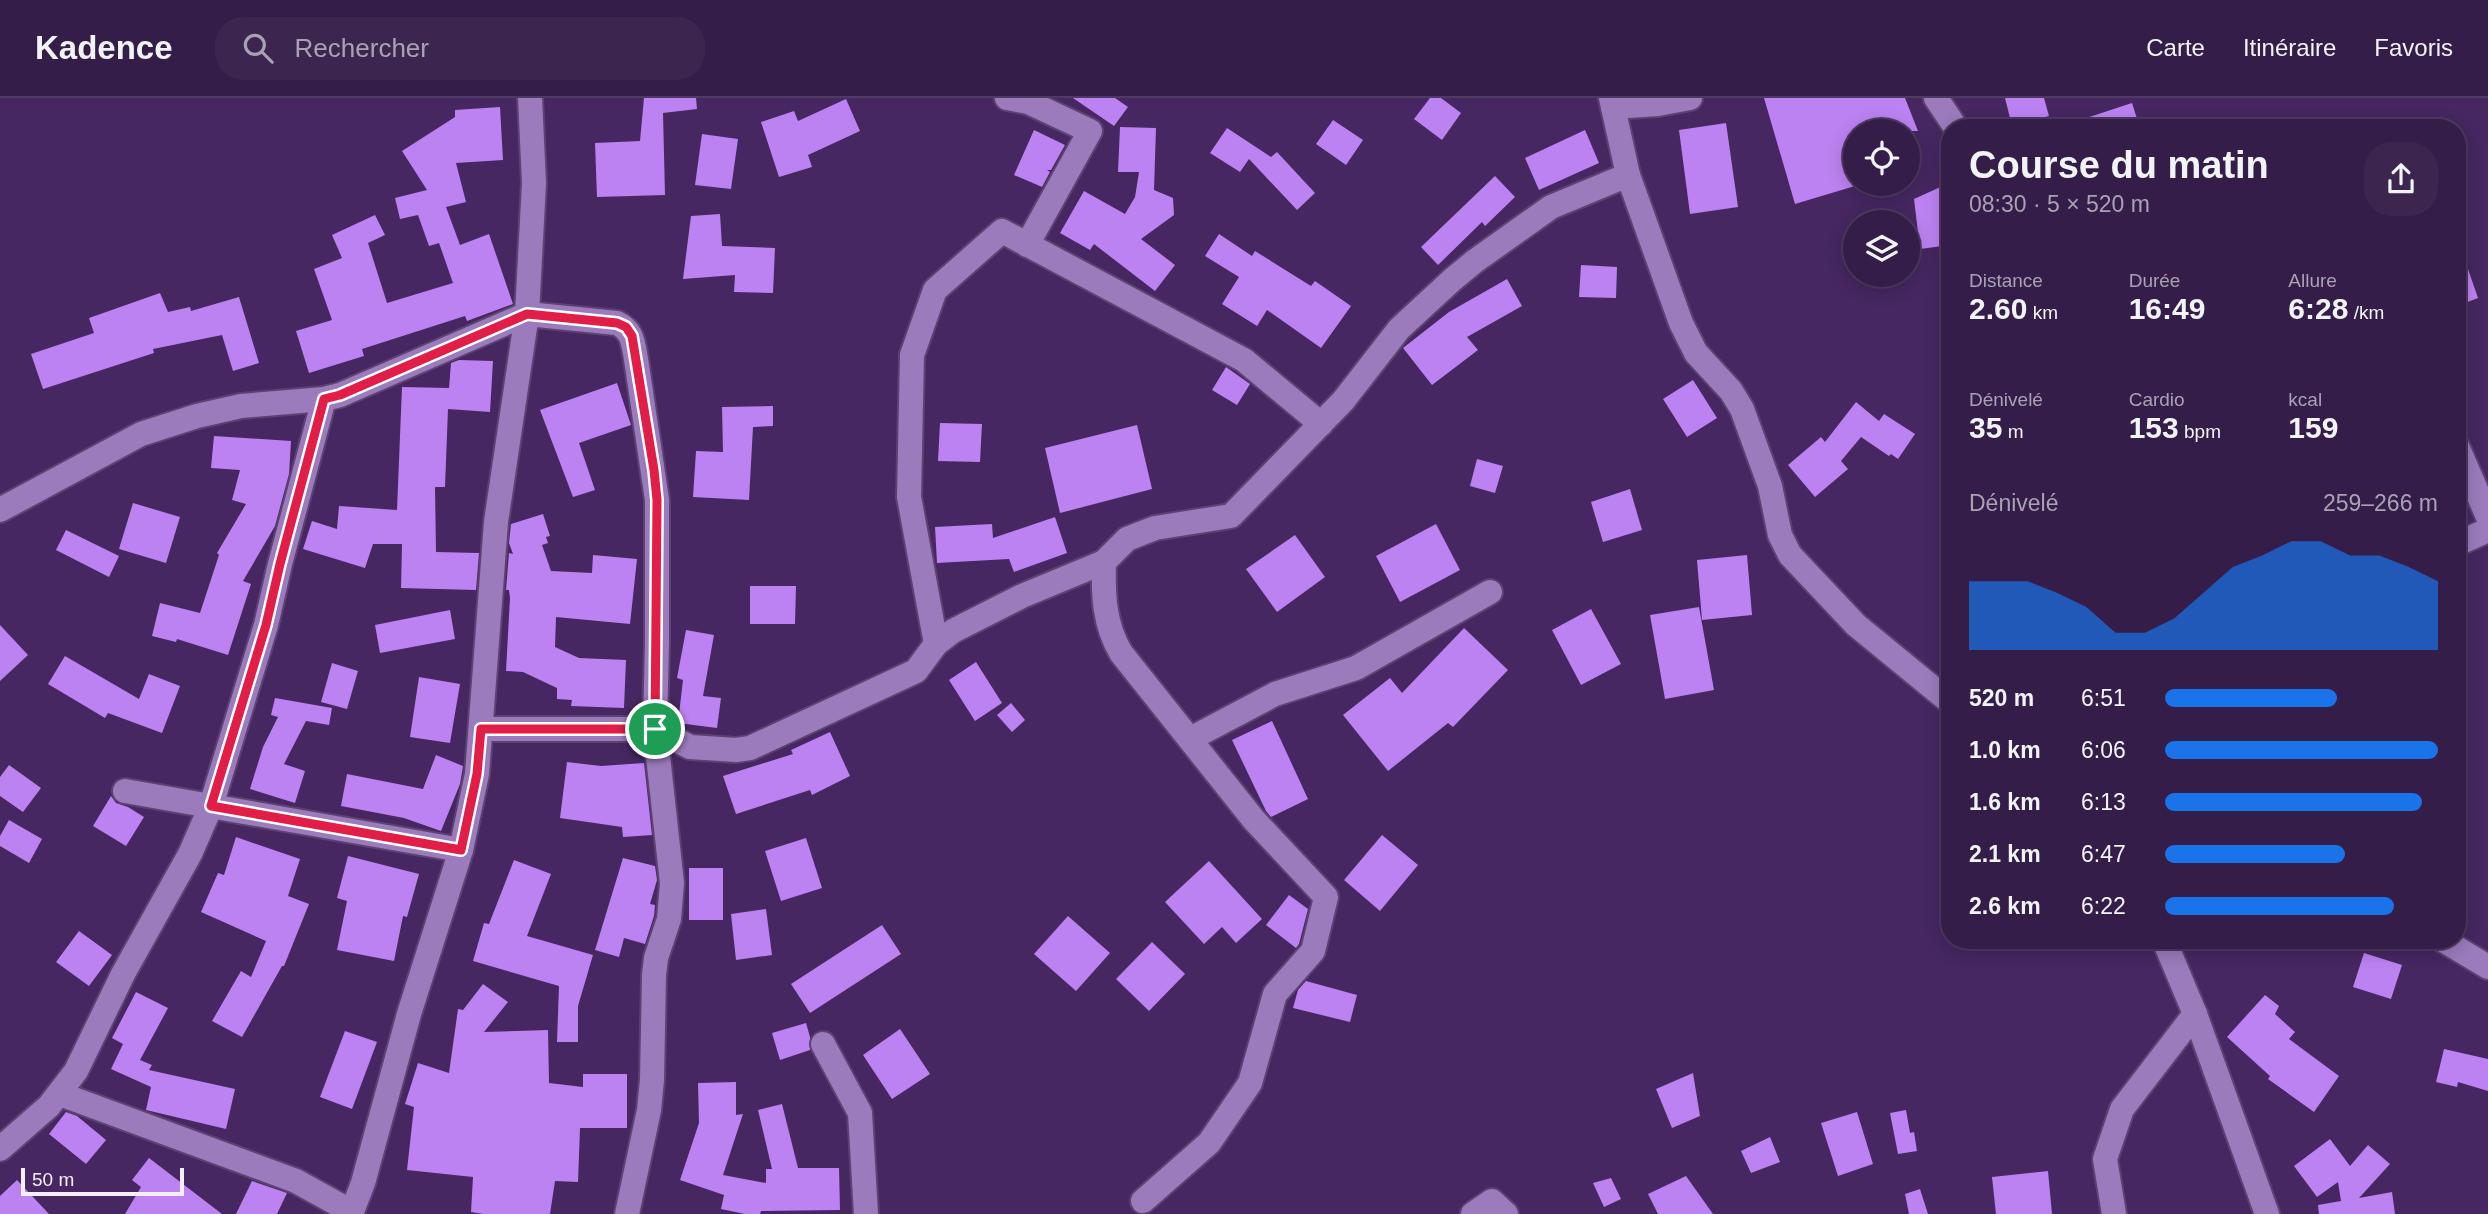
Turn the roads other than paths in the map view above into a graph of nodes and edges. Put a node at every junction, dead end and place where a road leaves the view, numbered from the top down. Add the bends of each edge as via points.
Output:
1 (530, 98) edge
2 (1007, 98) edge
3 (1690, 98) edge
4 (1936, 98) edge
5 (1612, 102) edge
6 (1950, 119) edge
7 (1628, 175) junction
8 (1027, 245) junction
9 (527, 314) junction
10 (324, 399) junction
11 (1321, 424) junction
12 (2466, 465) edge
13 (0, 510) edge
14 (2488, 517) edge
15 (2488, 530) edge
16 (2466, 540) edge
17 (1104, 562) junction
18 (1490, 592) dead end
19 (936, 644) junction
20 (1941, 695) edge
21 (481, 729) junction
22 (655, 729) junction
23 (1190, 739) junction
24 (125, 791) dead end
25 (211, 806) junction
26 (461, 850) junction
27 (2168, 949) edge
28 (2458, 949) edge
29 (2488, 967) edge
30 (2195, 1014) junction
31 (823, 1044) dead end
32 (60, 1094) junction
33 (0, 1149) edge
34 (1143, 1200) dead end
35 (351, 1213) edge
36 (627, 1214) edge
37 (866, 1214) edge
38 (1473, 1214) edge
39 (1506, 1214) edge
40 (2114, 1214) edge
41 (2267, 1214) edge

1 - 9 street via 534,183
2 - 8 street via 1028,102 1090,131
3 - 5 street via 1658,104
4 - 6 street
5 - 7 street
7 - 11 street via 1551,207 1475,261 1399,329
7 - 20 street via 1681,323 1696,353 1742,409 1790,555 1856,625
8 - 11 street via 1244,360
8 - 19 street via 1002,231 936,290 912,355 909,497
9 - 10 street
9 - 21 street via 496,522
9 - 22 street via 617,323 632,336 657,500
10 - 13 street via 241,406 141,434
10 - 25 street via 266,625
11 - 17 street via 1231,516 1142,532 1127,539
12 - 14 street
15 - 16 street
17 - 19 street via 1022,596
17 - 23 street via 1103,601 1115,642
18 - 23 street via 1356,668 1275,694
19 - 22 street via 916,671 750,748 701,749
21 - 22 street
21 - 26 street
22 - 36 street via 671,902 656,958 649,1110
23 - 34 street via 1254,820 1326,897 1313,951 1275,994 1250,1083 1209,1143
24 - 25 street
25 - 26 street
25 - 32 street
26 - 35 street
27 - 30 street
28 - 29 street
30 - 40 street via 2122,1109 2105,1159
30 - 41 street
31 - 37 street via 860,1113
32 - 33 street
32 - 35 street via 296,1181
38 - 39 street via 1492,1201

